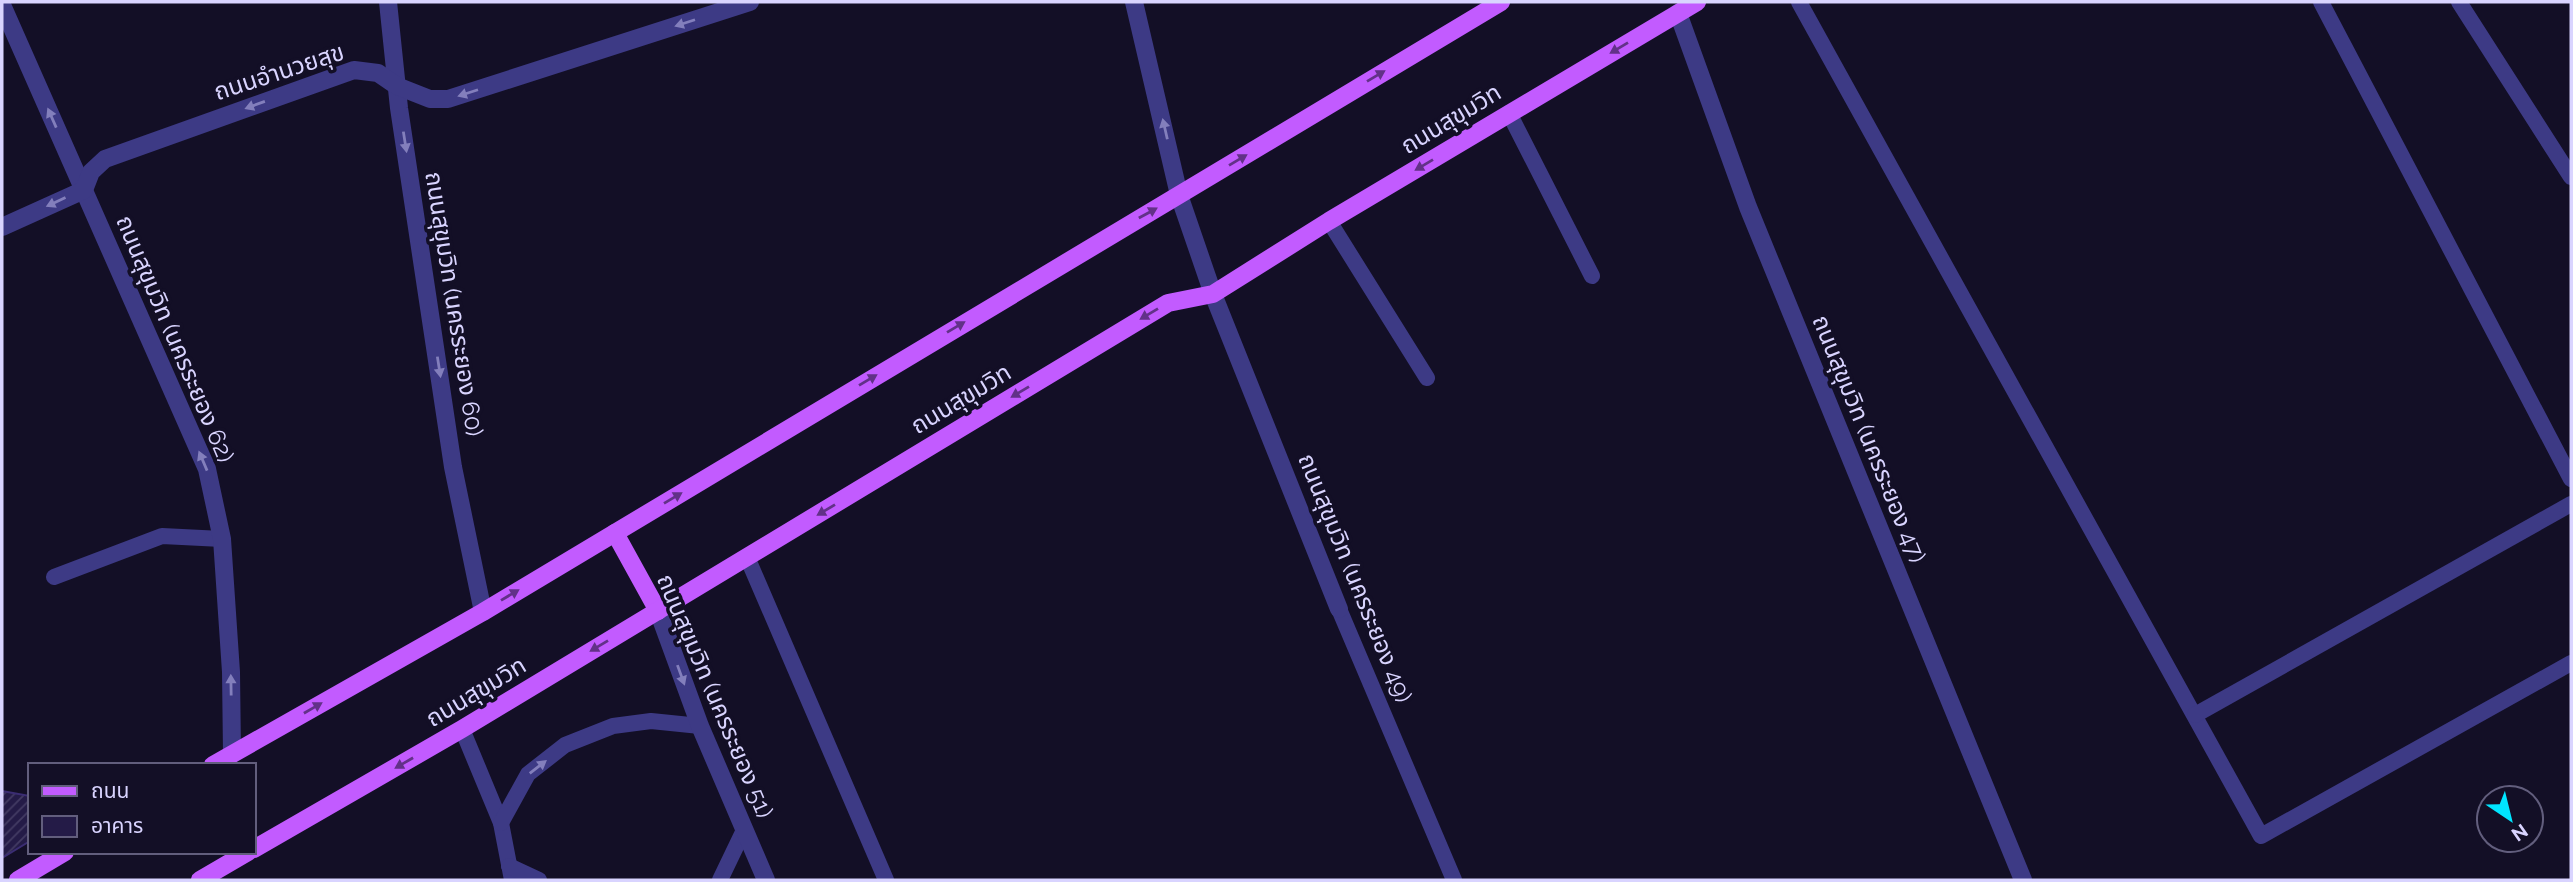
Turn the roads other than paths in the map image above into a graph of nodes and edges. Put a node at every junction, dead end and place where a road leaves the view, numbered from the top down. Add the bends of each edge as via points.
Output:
1 (388, 2) edge
2 (750, 2) edge
3 (1134, 2) edge
4 (1501, 2) edge
5 (1697, 2) edge
6 (1799, 2) edge
7 (2321, 2) edge
8 (2459, 2) edge
9 (2, 5) edge
10 (1678, 13) junction
11 (397, 86) junction
12 (1509, 113) junction
13 (2571, 177) edge
14 (84, 190) junction
15 (1179, 195) junction
16 (1329, 220) junction
17 (2, 227) edge
18 (1592, 275) dead end
19 (1213, 294) junction
20 (1427, 378) dead end
21 (2571, 479) edge
22 (2571, 504) edge
23 (615, 533) junction
24 (222, 539) junction
25 (747, 557) junction
26 (54, 577) dead end
27 (1339, 609) joint
28 (657, 611) junction
29 (483, 612) junction
30 (2571, 663) edge
31 (2195, 715) junction
32 (700, 726) junction
33 (461, 729) junction
34 (232, 754) junction
35 (216, 763) edge
36 (501, 823) junction
37 (744, 830) junction
38 (256, 848) edge
39 (62, 854) edge
40 (245, 854) edge
41 (511, 873) edge
42 (18, 880) edge
43 (200, 880) edge
44 (539, 880) edge
45 (720, 880) edge
46 (766, 880) edge
47 (886, 880) edge
48 (1454, 880) edge
49 (2023, 880) edge

1 - 11 street, ถนนสุขุมวิท (นครระยอง 60)
2 -> 11 street, ถนนอำนวยสุข via 448,99 430,99
15 -> 3 street, ถนนสุขุมวิท (นครระยอง 49)
15 -> 4 main road
5 - 10 main road, ถนนสุขุมวิท
6 - 31 lane
7 - 21 lane
8 - 13 lane
14 -> 9 street, ถนนสุขุมวิท (นครระยอง 62)
10 -> 12 main road, ถนนสุขุมวิท
10 - 49 street, ถนนสุขุมวิท (นครระยอง 47) via 1748,207
11 -> 14 street, ถนนอำนวยสุข via 378,73 354,70 105,159 91,173
11 -> 29 street, ถนนสุขุมวิท (นครระยอง 60) via 453,467
12 -> 16 main road, ถนนสุขุมวิท
12 - 18 lane
14 -> 17 street
24 -> 14 street, ถนนสุขุมวิท (นครระยอง 62) via 207,469
15 - 19 street, ถนนสุขุมวิท (นครระยอง 49)
23 -> 15 main road
16 - 19 main road, ถนนสุขุมวิท
16 - 20 lane
19 -> 25 main road, ถนนสุขุมวิท via 1168,303
19 - 27 street, ถนนสุขุมวิท (นครระยอง 49)
22 - 31 lane
23 - 28 main road, ถนนสุขุมวิท (นครระยอง 51)
29 -> 23 main road
24 - 26 lane via 162,536
34 -> 24 street, ถนนสุขุมวิท (นครระยอง 62)
25 - 28 main road, ถนนสุขุมวิท
25 - 47 lane
27 - 48 lane, ถนนสุขุมวิท (นครระยอง 49)
28 -> 32 street, ถนนสุขุมวิท (นครระยอง 51)
28 -> 33 main road, ถนนสุขุมวิท
34 -> 29 main road
30 - 31 lane via 2261,836
36 -> 32 lane via 528,774 565,745 613,726 650,721
32 - 37 street, ถนนสุขุมวิท (นครระยอง 51)
33 - 36 lane
33 -> 38 main road, ถนนสุขุมวิท
34 - 35 main road
36 - 41 lane
37 - 45 lane
37 - 46 street, ถนนสุขุมวิท (นครระยอง 51)
39 - 42 main road
40 - 43 main road
41 - 44 lane

